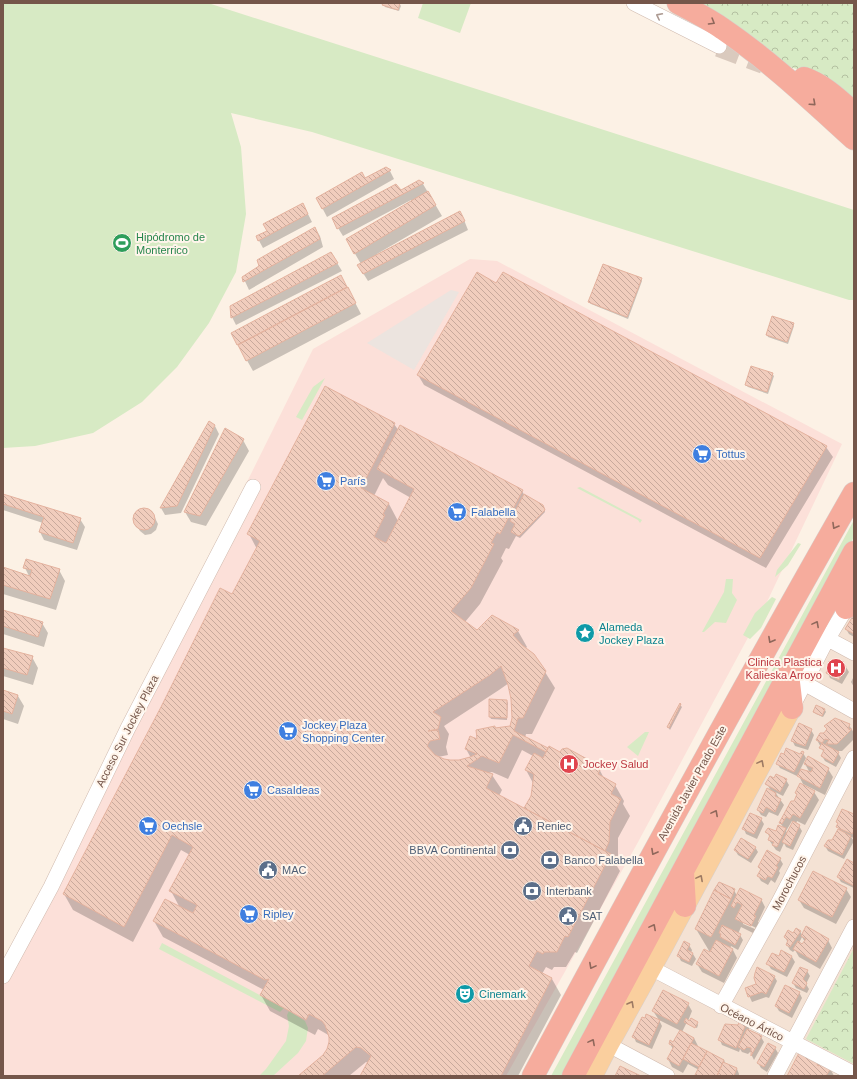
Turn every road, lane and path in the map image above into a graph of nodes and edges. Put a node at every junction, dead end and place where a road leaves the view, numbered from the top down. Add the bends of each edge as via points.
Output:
1 (634, 3) edge
2 (678, 3) edge
3 (719, 46) tunnel mouth
4 (804, 78) dead end
5 (854, 113) edge
6 (854, 139) edge
7 (254, 487) dead end
8 (854, 493) edge
9 (854, 552) edge
10 (854, 573) edge
11 (850, 601) edge
12 (828, 640) junction
13 (854, 653) edge
14 (796, 679) junction
15 (792, 708) joint
16 (854, 710) edge
17 (854, 758) edge
18 (683, 872) junction
19 (685, 906) junction
20 (854, 927) edge
21 (651, 968) junction
22 (3, 976) edge
23 (721, 1006) junction
24 (793, 1042) junction
25 (609, 1045) junction
26 (854, 1074) edge
27 (533, 1076) edge
28 (573, 1076) edge
29 (593, 1076) edge
30 (667, 1076) edge
31 (775, 1076) edge

3 -> 1 street
2 -> 6 highway via 721,28 750,49 781,73
4 - 5 highway via 826,89
7 - 22 street, Acceso Sur Jockey Plaza via 131,721 56,876
8 -> 27 highway, Avenida Javier Prado Este via 694,778
14 -> 9 highway
10 - 11 highway
11 - 12 street
12 - 13 street
12 - 14 street
14 - 15 highway
14 - 16 street
18 -> 14 highway
19 -> 15 main road
17 - 23 street, Morochucos via 778,904
18 - 19 highway
28 -> 18 highway
19 - 21 main road
20 - 24 street
21 - 23 street, Océano Ártico
25 -> 21 main road
23 - 24 street, Océano Ártico
24 - 26 street, Océano Ártico
24 - 31 street
25 - 29 main road
25 - 30 street

